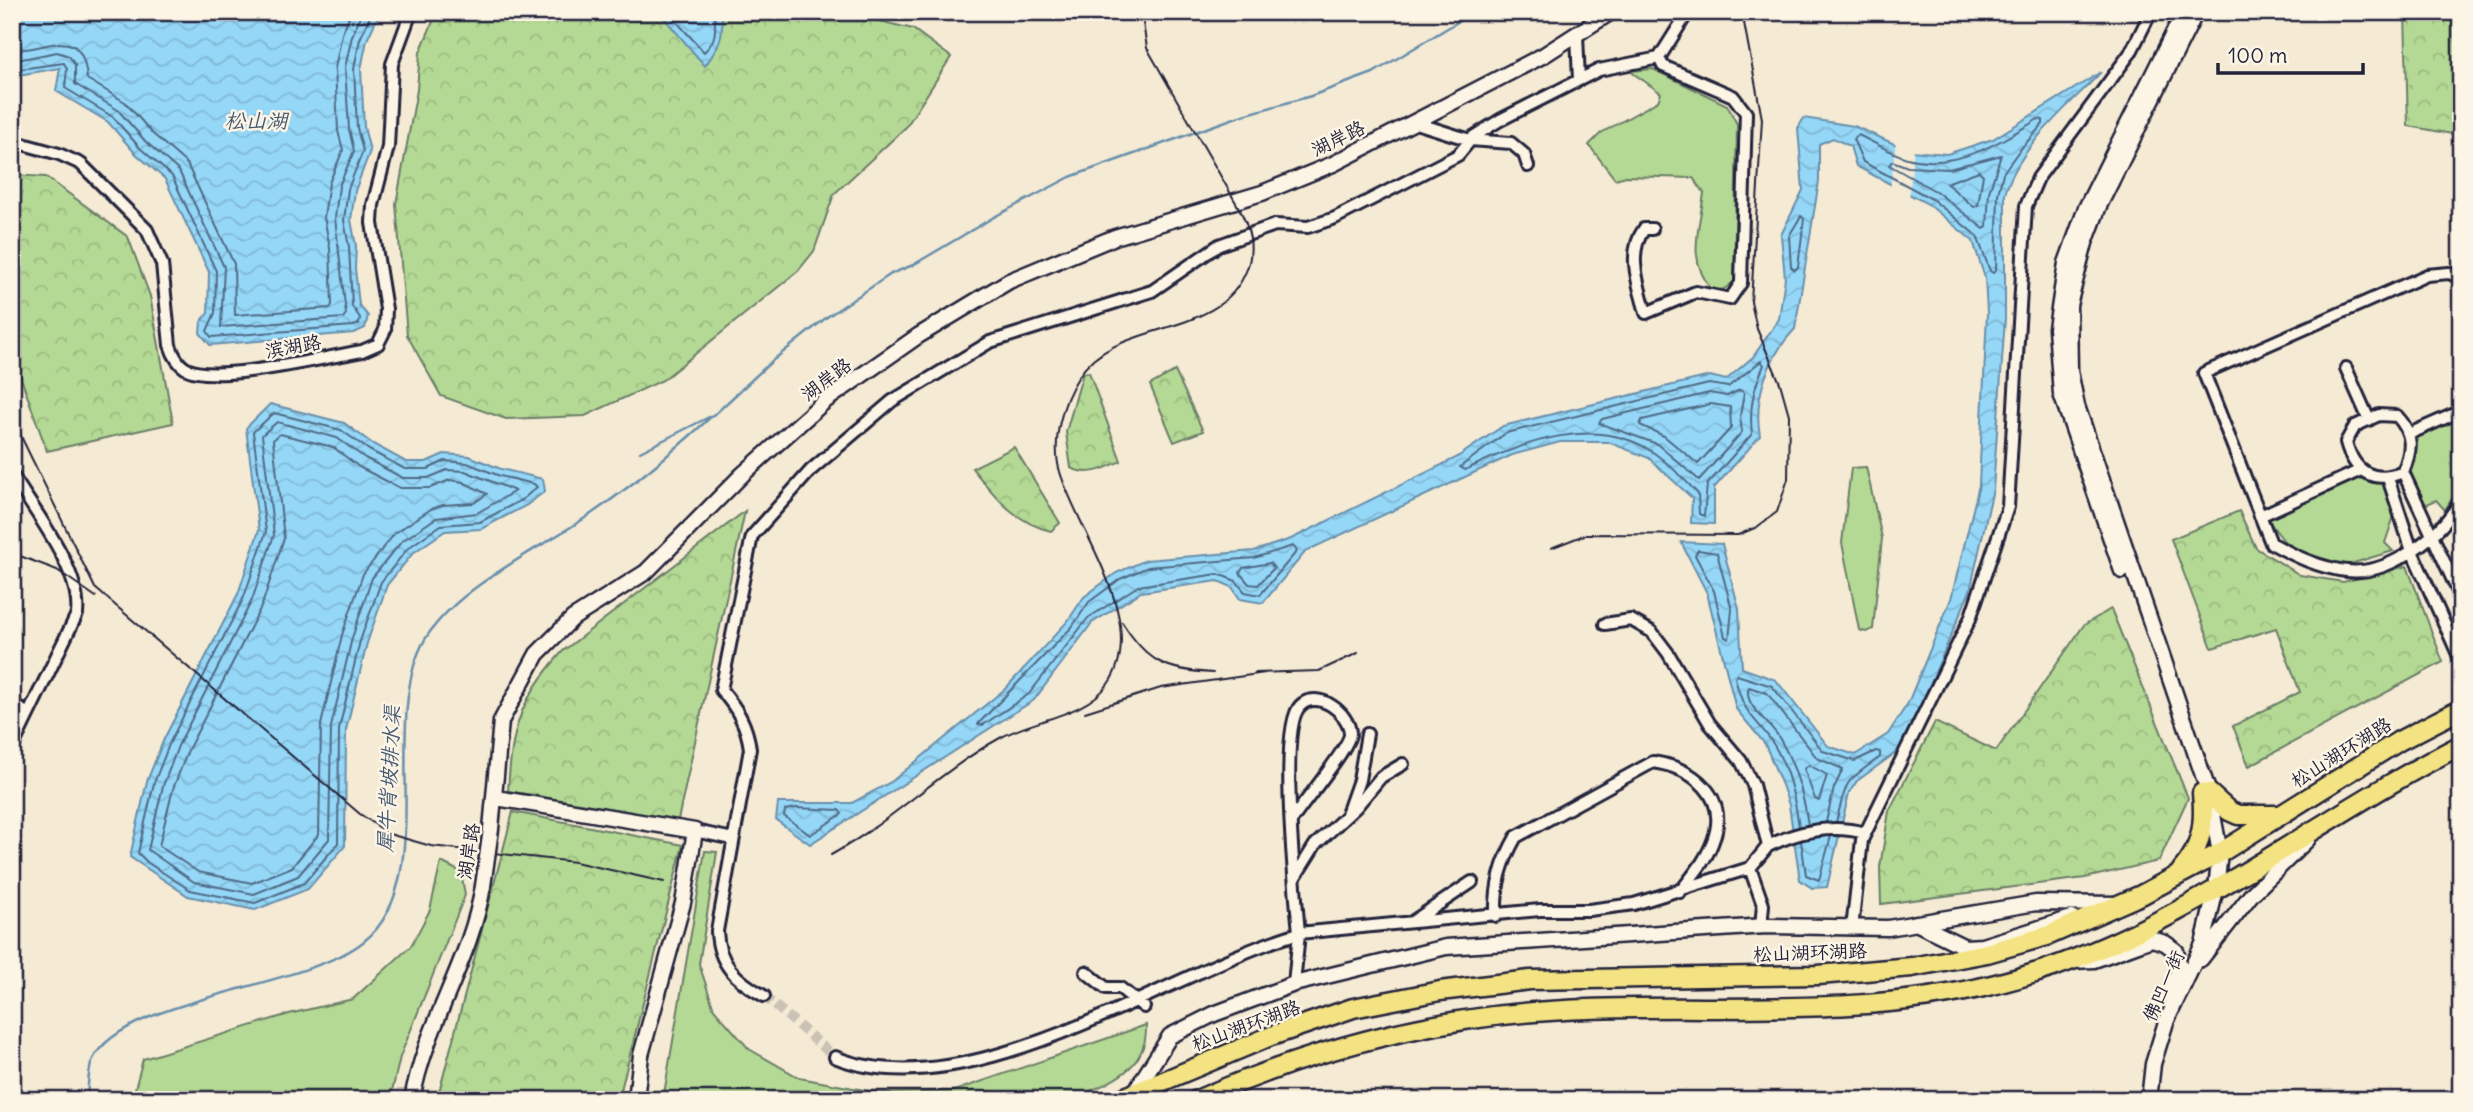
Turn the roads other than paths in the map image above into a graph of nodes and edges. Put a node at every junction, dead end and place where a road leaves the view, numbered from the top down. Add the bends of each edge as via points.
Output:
1 (411, 12) edge
2 (1611, 12) edge
3 (1688, 12) edge
4 (2151, 12) edge
5 (2184, 12) edge
6 (2196, 12) edge
7 (1577, 35) junction
8 (1659, 58) junction
9 (1579, 80) junction
10 (1413, 122) junction
11 (1470, 140) junction
12 (12, 141) edge
13 (1528, 166) dead end
14 (1652, 229) dead end
15 (2461, 278) edge
16 (2346, 368) dead end
17 (2461, 411) edge
18 (2369, 420) junction
19 (2409, 434) junction
20 (2361, 470) junction
21 (2403, 472) junction
22 (12, 475) edge
23 (2388, 478) junction
24 (2461, 500) edge
25 (2419, 509) junction
26 (2260, 516) junction
27 (2403, 517) junction
28 (2433, 537) junction
29 (2412, 551) junction
30 (2461, 598) edge
31 (1605, 624) dead end
32 (2461, 661) edge
33 (14, 704) edge
34 (2461, 709) edge
35 (27, 714) junction
36 (1367, 734) dead end
37 (2461, 745) edge
38 (12, 748) edge
39 (1403, 764) dead end
40 (2205, 793) junction
41 (496, 797) junction
42 (2281, 814) junction
43 (1346, 817) junction
44 (1292, 820) junction
45 (2321, 825) junction
46 (695, 831) junction
47 (1865, 833) junction
48 (733, 839) junction
49 (1768, 846) junction
50 (2216, 855) junction
51 (1750, 868) junction
52 (2179, 873) junction
53 (1294, 879) junction
54 (1472, 882) dead end
55 (2216, 890) junction
56 (1680, 892) junction
57 (2118, 904) junction
58 (2095, 915) junction
59 (1496, 916) junction
60 (1916, 923) junction
61 (1410, 924) junction
62 (1761, 927) junction
63 (1852, 929) junction
64 (1299, 933) junction
65 (2072, 961) junction
66 (2192, 967) junction
67 (1087, 972) dead end
68 (1294, 984) junction
69 (764, 996) tunnel mouth
70 (1144, 1007) junction
71 (2172, 1010) junction
72 (1036, 1055) dead end
73 (835, 1057) tunnel mouth
74 (902, 1080) dead end
75 (1126, 1096) edge
76 (412, 1100) edge
77 (636, 1100) edge
78 (1197, 1100) edge
79 (2149, 1100) edge

1 - 12 street, 滨湖路 via 392,64 388,147 373,205 385,330 378,344 362,351 252,370 206,374 187,370 170,345 162,264 147,230 81,164
2 - 7 street, 湖岸路
3 - 8 street
4 - 47 street via 2131,52 2035,183 2026,206 2007,507 1970,619
5 - 40 street via 2086,208 2066,264 2056,328 2061,394 2069,422
6 - 40 street via 2089,230 2071,298 2068,336 2073,383 2090,447
7 - 9 street
7 - 10 street, 湖岸路
8 - 9 street via 1599,70
8 - 14 street via 1663,66 1733,96 1746,113 1741,283 1730,299 1696,292 1646,313 1634,242 1644,229
9 - 11 street
10 - 11 street
10 - 41 street, 湖岸路 via 1333,164 1262,193 1115,237 1009,281 918,336 825,401 743,474 646,572 573,618 537,654 501,721
11 - 13 street via 1511,143 1524,154
11 - 48 street via 1458,155 1335,218 1308,227 1275,225 1219,245 1152,291 990,342 892,401 811,470 752,536 721,690 736,707 750,749
15 - 26 street via 2449,273 2427,275 2204,373
16 - 18 street
17 - 19 street
18 - 19 street via 2379,415 2397,416
18 - 20 street via 2355,426 2346,442 2350,457
19 - 21 street via 2410,456
20 - 23 street
20 - 26 street
21 - 23 street
21 - 25 street
22 - 35 street via 55,546 79,597 77,614
23 - 27 street
24 - 28 street
25 - 27 street
25 - 28 street
26 - 29 street via 2271,543 2302,560 2349,571 2375,567
27 - 29 street
28 - 29 street
28 - 30 street
29 - 32 street
31 - 49 street via 1631,620 1652,632 1668,653 1710,724 1741,761 1753,785
33 - 35 street
34 - 42 main road, 松山湖环湖路 via 2399,741
35 - 38 street
36 - 43 street
37 - 45 main road
39 - 43 street via 1381,777
40 - 42 main road via 2238,815
40 - 50 street, 佛凹一街
40 - 52 main road via 2201,836
41 - 46 street
41 - 76 street, 湖岸路, bridge via 471,939 424,1048
42 - 50 main road, 松山湖环湖路
43 - 53 street via 1315,845
44 - 44 street via 1289,743 1293,716 1301,705 1312,701 1335,706 1347,721 1348,746
44 - 53 street
45 - 55 main road
45 - 66 street via 2251,895 2215,945
46 - 48 street
46 - 77 street via 683,903 641,1055
47 - 49 street via 1814,830
47 - 63 street
48 - 69 street via 718,947 731,974
49 - 51 street
50 - 52 main road, 松山湖环湖路
50 - 55 street, 佛凹一街
51 - 56 street
51 - 62 street via 1763,905
52 - 57 main road, 松山湖环湖路
53 - 64 street
54 - 61 street
55 - 65 main road via 2155,924
55 - 66 street, 佛凹一街 via 2203,944
56 - 59 street via 1589,910
56 - 59 street via 1714,839 1715,807 1695,776 1653,762 1516,837 1504,858
57 - 58 main road, 松山湖环湖路
57 - 60 street via 2036,903
58 - 60 street via 1965,947
58 - 75 main road, 松山湖环湖路 via 2048,936 1912,967 1818,975 1530,980 1440,991 1318,1020
59 - 61 street
60 - 63 street
61 - 64 street
62 - 63 street
62 - 68 street via 1446,947
64 - 68 street
64 - 70 street via 1265,943
65 - 71 street via 2094,960 2152,939 2165,943 2176,951 2180,967 2172,987
65 - 78 main road via 1995,985 1916,999 1820,1007 1533,1012 1446,1023 1362,1040
66 - 71 street, 佛凹一街
67 - 70 street via 1106,989 1120,988
68 - 75 street via 1170,1036
70 - 72 street
71 - 79 street, 佛凹一街 via 2153,1063
73 - 74 street via 857,1071

